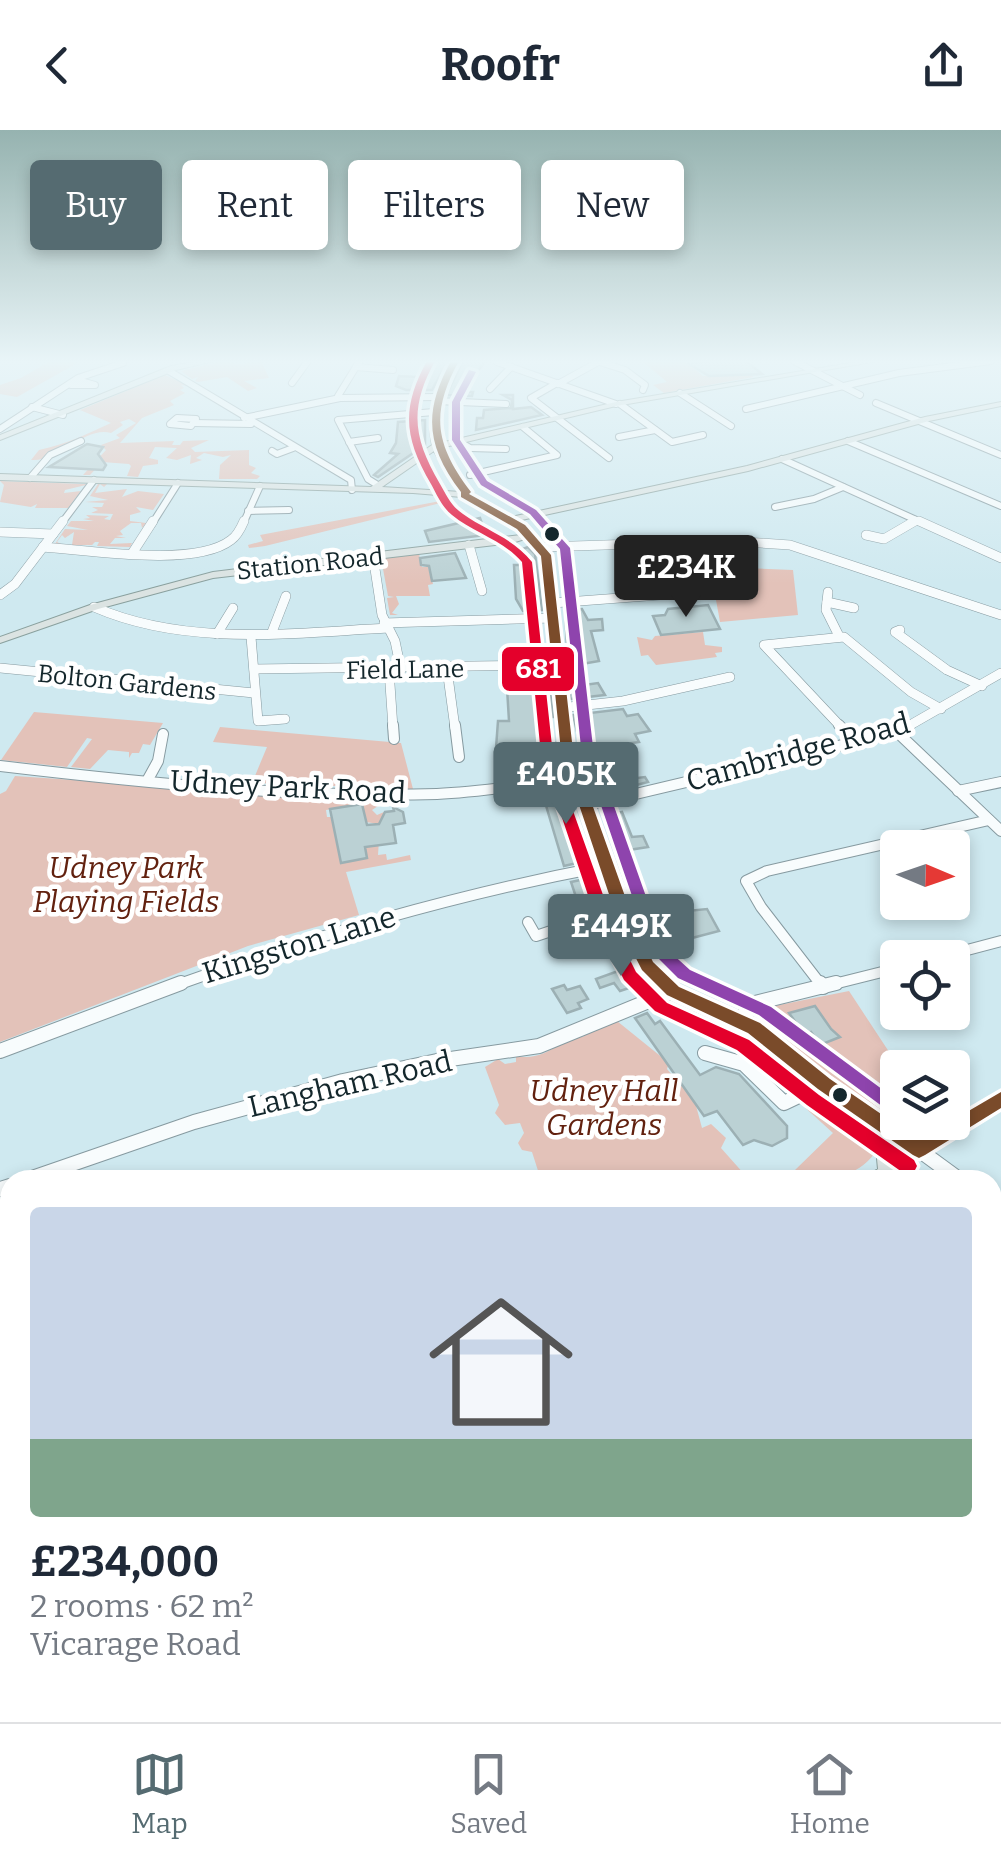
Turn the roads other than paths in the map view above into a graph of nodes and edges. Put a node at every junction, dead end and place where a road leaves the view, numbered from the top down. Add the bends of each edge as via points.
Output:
1 (272, 435) edge
2 (345, 435) edge
3 (431, 435) edge
4 (486, 435) edge
5 (534, 435) edge
6 (580, 435) edge
7 (640, 435) edge
8 (662, 435) edge
9 (696, 435) edge
10 (869, 435) edge
11 (951, 435) edge
12 (376, 437) dead end
13 (618, 437) dead end
14 (81, 440) dead end
15 (1001, 440) edge
16 (848, 441) junction
17 (348, 442) junction
18 (460, 442) junction
19 (435, 447) junction
20 (294, 448) junction
21 (983, 448) junction
22 (506, 449) dead end
23 (1001, 456) edge
24 (610, 458) dead end
25 (782, 460) junction
26 (271, 466) dead end
27 (470, 475) dead end
28 (0, 477) edge
29 (30, 478) junction
30 (94, 480) junction
31 (178, 483) junction
32 (260, 486) junction
33 (374, 487) junction
34 (843, 487) junction
35 (352, 490) junction
36 (458, 494) junction
37 (1001, 506) edge
38 (775, 507) dead end
39 (289, 510) dead end
40 (248, 512) junction
41 (510, 520) junction
42 (915, 521) junction
43 (0, 532) edge
44 (53, 534) junction
45 (529, 535) junction
46 (866, 535) dead end
47 (469, 545) junction
48 (43, 547) junction
49 (542, 547) junction
50 (133, 552) junction
51 (373, 556) junction
52 (1001, 558) edge
53 (0, 584) edge
54 (12, 587) junction
55 (482, 591) dead end
56 (713, 591) dead end
57 (0, 595) edge
58 (286, 596) dead end
59 (553, 603) junction
60 (94, 607) junction
61 (233, 608) dead end
62 (854, 608) dead end
63 (1001, 615) edge
64 (554, 618) junction
65 (386, 625) junction
66 (900, 630) dead end
67 (272, 632) junction
68 (217, 634) junction
69 (839, 636) junction
70 (251, 637) junction
71 (0, 640) edge
72 (557, 665) junction
73 (0, 668) edge
74 (254, 669) junction
75 (447, 669) junction
76 (395, 670) junction
77 (1001, 673) edge
78 (730, 677) dead end
79 (982, 686) junction
80 (254, 693) junction
81 (560, 708) junction
82 (941, 709) junction
83 (285, 719) dead end
84 (896, 732) junction
85 (163, 734) dead end
86 (394, 739) dead end
87 (856, 743) junction
88 (459, 757) dead end
89 (0, 766) edge
90 (575, 780) junction
91 (147, 781) junction
92 (1001, 782) edge
93 (958, 791) junction
94 (585, 806) junction
95 (989, 820) junction
96 (1001, 831) edge
97 (606, 866) junction
98 (624, 915) junction
99 (528, 922) dead end
100 (1001, 941) edge
101 (970, 949) edge
102 (880, 973) edge
103 (823, 987) junction
104 (673, 991) junction
105 (740, 1019) junction
106 (0, 1051) edge
107 (705, 1053) dead end
108 (824, 1084) junction
109 (1001, 1099) edge
110 (880, 1122) edge
111 (881, 1140) edge
112 (905, 1140) edge
113 (919, 1150) junction
114 (55, 1170) edge
115 (880, 1170) edge
116 (889, 1170) edge
117 (946, 1170) edge

1 - 20 street
2 - 17 street
3 - 19 main road
4 - 18 main road
5 - 27 street via 557,455
6 - 24 street
7 - 13 street
8 - 9 street via 672,442
10 - 16 main road
11 - 21 street
12 - 17 street
14 - 29 street via 55,451
15 - 21 street
16 - 25 main road
16 - 37 street
17 - 33 street
18 - 19 main road
18 - 22 street
19 - 33 main road
19 - 36 main road
20 - 26 street via 275,452
20 - 35 street via 351,480
21 - 23 street
25 - 34 street
25 - 41 main road
28 - 29 main road
29 - 30 main road
30 - 31 main road
30 - 44 street
31 - 32 main road
31 - 50 street
32 - 35 main road
32 - 40 street
33 - 35 main road
33 - 36 main road
34 - 38 street
34 - 42 street
36 - 41 main road
39 - 40 street
40 - 50 street via 225,544 183,554
41 - 45 main road
42 - 46 street via 884,538
42 - 52 street
43 - 44 street
44 - 48 street
45 - 47 main road, Station Road
45 - 49 main road
47 - 51 main road, Station Road
47 - 55 street
48 - 50 street
48 - 54 street
49 - 59 main road
49 - 63 street via 790,545
51 - 60 main road, Station Road via 212,575
51 - 65 street
53 - 54 street
54 - 57 street
56 - 59 street
58 - 67 street
59 - 64 main road
60 - 68 street via 124,620
60 - 71 main road, Station Road
61 - 68 street
62 - 69 street via 827,597
64 - 65 street
64 - 72 main road
65 - 67 street
65 - 76 street
66 - 79 street via 895,632 937,664
67 - 70 street
68 - 70 street
69 - 82 street
69 - 87 street via 765,647
70 - 74 street
72 - 75 street, Field Lane
72 - 81 main road
73 - 80 street, Bolton Gardens
74 - 76 street, Field Lane
74 - 80 street
75 - 76 street, Field Lane
75 - 88 street
76 - 86 street
77 - 79 street, Cambridge Road
78 - 81 street
79 - 82 street, Cambridge Road
80 - 83 street via 258,721
81 - 90 main road
82 - 84 street, Cambridge Road
84 - 87 street, Cambridge Road
84 - 93 street
85 - 91 street
87 - 94 street, Cambridge Road
89 - 91 street, Udney Park Road
90 - 91 street, Udney Park Road via 425,794
90 - 94 main road
92 - 93 street
93 - 95 street
94 - 97 main road
95 - 96 street
95 - 103 street via 746,881
97 - 98 main road
97 - 106 street, Kingston Lane via 315,936
98 - 99 street via 536,936
98 - 104 main road via 648,966
100 - 101 street
102 - 103 street
103 - 105 street via 755,1003
104 - 105 main road
104 - 114 street, Langham Road via 540,1046 356,1077
105 - 108 main road
107 - 108 street via 744,1064 784,1102
108 - 110 main road
109 - 113 main road
111 - 115 main road
112 - 113 main road
113 - 116 main road
113 - 117 street

